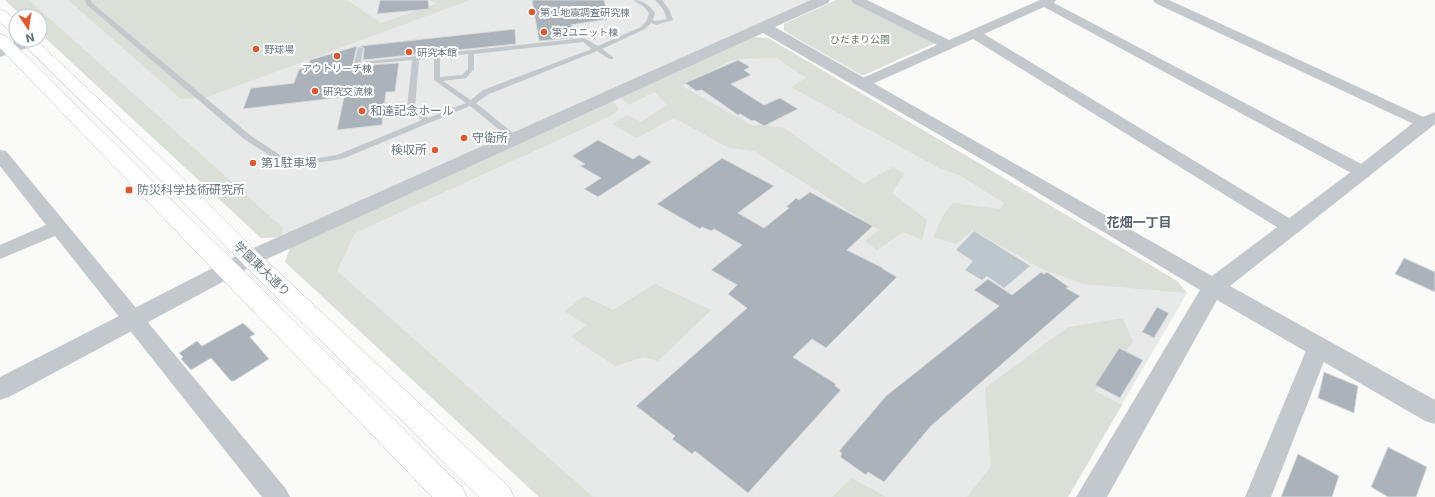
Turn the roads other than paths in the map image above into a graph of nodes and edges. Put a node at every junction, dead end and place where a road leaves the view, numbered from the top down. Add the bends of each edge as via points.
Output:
1 (88, 0) edge
2 (636, 0) edge
3 (658, 0) edge
4 (821, 0) edge
5 (857, 0) edge
6 (1159, 0) edge
7 (1048, 1) edge
8 (0, 14) edge
9 (650, 21) junction
10 (8, 22) edge
11 (660, 22) junction
12 (668, 26) dead end
13 (764, 27) junction
14 (974, 34) junction
15 (948, 45) junction
16 (3, 47) edge
17 (35, 48) edge
18 (360, 48) dead end
19 (597, 49) junction
20 (471, 52) junction
21 (437, 56) junction
22 (416, 58) junction
23 (611, 58) dead end
24 (436, 79) junction
25 (863, 83) junction
26 (471, 103) junction
27 (1429, 120) edge
28 (427, 121) junction
29 (513, 140) junction
30 (0, 155) edge
31 (1364, 172) junction
32 (58, 227) junction
33 (1292, 228) junction
34 (0, 252) edge
35 (239, 263) junction
36 (1213, 286) junction
37 (133, 319) junction
38 (1319, 346) junction
39 (0, 389) edge
40 (1435, 414) edge
41 (277, 497) edge
42 (452, 497) edge
43 (499, 497) edge
44 (1092, 497) edge
45 (1258, 497) edge

1 - 28 lane via 88,4 242,132 278,157 307,162 339,157
2 - 9 lane via 652,13
3 - 11 lane via 670,14 670,20
4 - 13 street
5 - 15 street
6 - 27 street
7 - 14 street
7 - 31 street
8 - 10 main road, 学園東大通り
9 - 11 lane
9 - 19 lane via 643,28
11 - 12 lane
13 - 25 street
13 - 29 street
14 - 15 street
14 - 33 street
15 - 25 street
16 - 35 main road, 学園東大通り
17 - 35 main road, 学園東大通り via 184,191
18 - 22 lane via 357,64
19 - 20 lane via 584,40
19 - 23 lane
19 - 26 lane via 486,92
20 - 21 lane
20 - 24 lane via 471,69 464,77
21 - 22 lane
21 - 24 lane
22 - 28 lane via 411,107
24 - 26 lane
25 - 36 street
26 - 28 lane
26 - 29 lane
27 - 31 street
29 - 35 street
30 - 32 street
31 - 33 street
32 - 34 street
32 - 37 street
33 - 36 street
35 - 37 street
35 - 42 main road, 学園東大通り
35 - 43 main road, 学園東大通り
36 - 38 street
36 - 44 street
37 - 39 street
37 - 41 street
38 - 40 street
38 - 45 street

